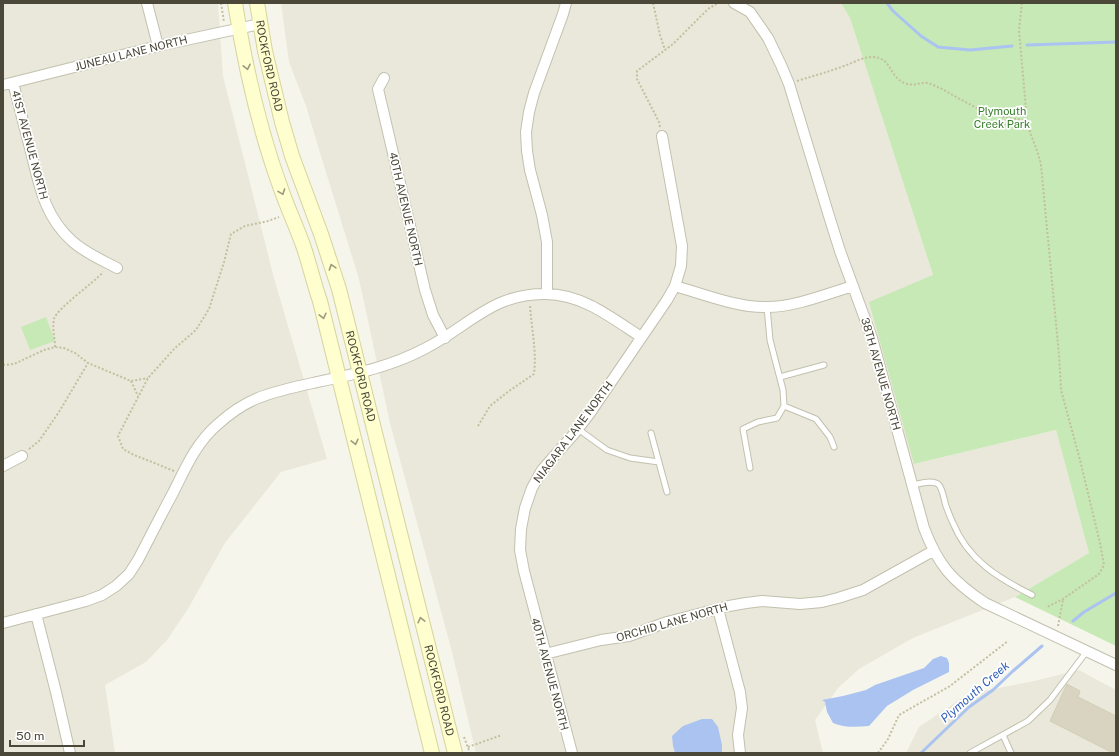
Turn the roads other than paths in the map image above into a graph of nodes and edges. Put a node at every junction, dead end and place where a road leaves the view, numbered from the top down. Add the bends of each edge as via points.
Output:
1 (147, 3) edge
2 (235, 3) edge
3 (257, 3) edge
4 (566, 3) edge
5 (734, 3) edge
6 (260, 24) junction
7 (239, 29) junction
8 (158, 46) junction
9 (384, 78) dead end
10 (14, 83) junction
11 (3, 85) edge
12 (662, 136) road end
13 (114, 266) road end
14 (675, 286) junction
15 (853, 286) junction
16 (547, 294) junction
17 (767, 307) junction
18 (444, 338) junction
19 (641, 338) junction
20 (824, 365) dead end
21 (360, 372) junction
22 (338, 377) junction
23 (780, 377) junction
24 (784, 406) junction
25 (578, 429) junction
26 (651, 433) dead end
27 (834, 447) dead end
28 (22, 456) road end
29 (659, 462) junction
30 (3, 466) edge
31 (750, 468) dead end
32 (912, 485) junction
33 (667, 492) dead end
34 (933, 551) junction
35 (530, 594) joint
36 (1032, 595) dead end
37 (718, 609) junction
38 (36, 614) junction
39 (3, 623) edge
40 (1087, 651) junction
41 (545, 654) junction
42 (1116, 665) edge
43 (1003, 735) junction
44 (70, 753) edge
45 (432, 753) edge
46 (455, 753) edge
47 (572, 753) edge
48 (740, 753) edge
49 (970, 753) edge
50 (1011, 753) edge

1 - 8 street
2 - 7 main road, ROCKFORD ROAD
3 - 6 main road, ROCKFORD ROAD
4 - 16 street via 534,93 526,132 530,170 547,242
5 - 15 street, 38TH AVENUE NORTH via 750,12 768,38 789,84
6 - 7 street, JUNEAU LANE NORTH
21 -> 6 main road, ROCKFORD ROAD via 339,289 288,142
7 - 8 street, JUNEAU LANE NORTH
7 -> 22 main road, ROCKFORD ROAD via 264,135 280,189 304,248
8 - 10 street, JUNEAU LANE NORTH
9 - 18 street, 40TH AVENUE NORTH via 378,89 425,290
10 - 11 street, JUNEAU LANE NORTH
10 - 13 street, 41ST AVENUE NORTH via 47,208 58,226 73,242
12 - 14 street, NIAGARA LANE NORTH via 682,246 681,266
14 - 17 street via 731,302
14 - 19 street, NIAGARA LANE NORTH
15 - 17 street via 784,306
15 - 32 street, 38TH AVENUE NORTH via 872,338
16 - 18 street via 520,296 499,303 479,313
16 - 19 street via 566,296 587,303
17 - 23 lane via 770,340
18 - 21 street via 399,360
19 - 25 street, NIAGARA LANE NORTH
20 - 23 lane
21 - 22 street
46 -> 21 main road, ROCKFORD ROAD
22 - 38 street via 281,390 257,398 235,410 199,445 129,574 102,595
22 -> 45 main road, ROCKFORD ROAD
23 - 24 lane
24 - 27 lane via 816,419 830,437
24 - 31 lane via 777,418 758,422 743,429
25 - 29 lane via 607,450 630,458
25 - 35 street, NIAGARA LANE NORTH via 542,470 525,508 520,550
26 - 29 lane
28 - 30 street
29 - 33 lane
32 - 34 street, 38TH AVENUE NORTH
32 - 36 lane via 936,483 940,486 946,507 966,547 994,574
34 - 37 street, ORCHID LANE NORTH via 863,590 838,598 800,604 746,603
34 - 40 street, 38TH AVENUE NORTH via 953,579 968,592 985,603
35 - 41 street, 40TH AVENUE NORTH
37 - 41 street, ORCHID LANE NORTH via 667,622 630,636 600,640
37 - 48 street via 740,692
38 - 39 street
38 - 44 street
40 - 42 street, 38TH AVENUE NORTH
40 - 43 lane via 1050,700 1028,721
41 - 47 street, 40TH AVENUE NORTH
43 - 49 lane
43 - 50 lane

